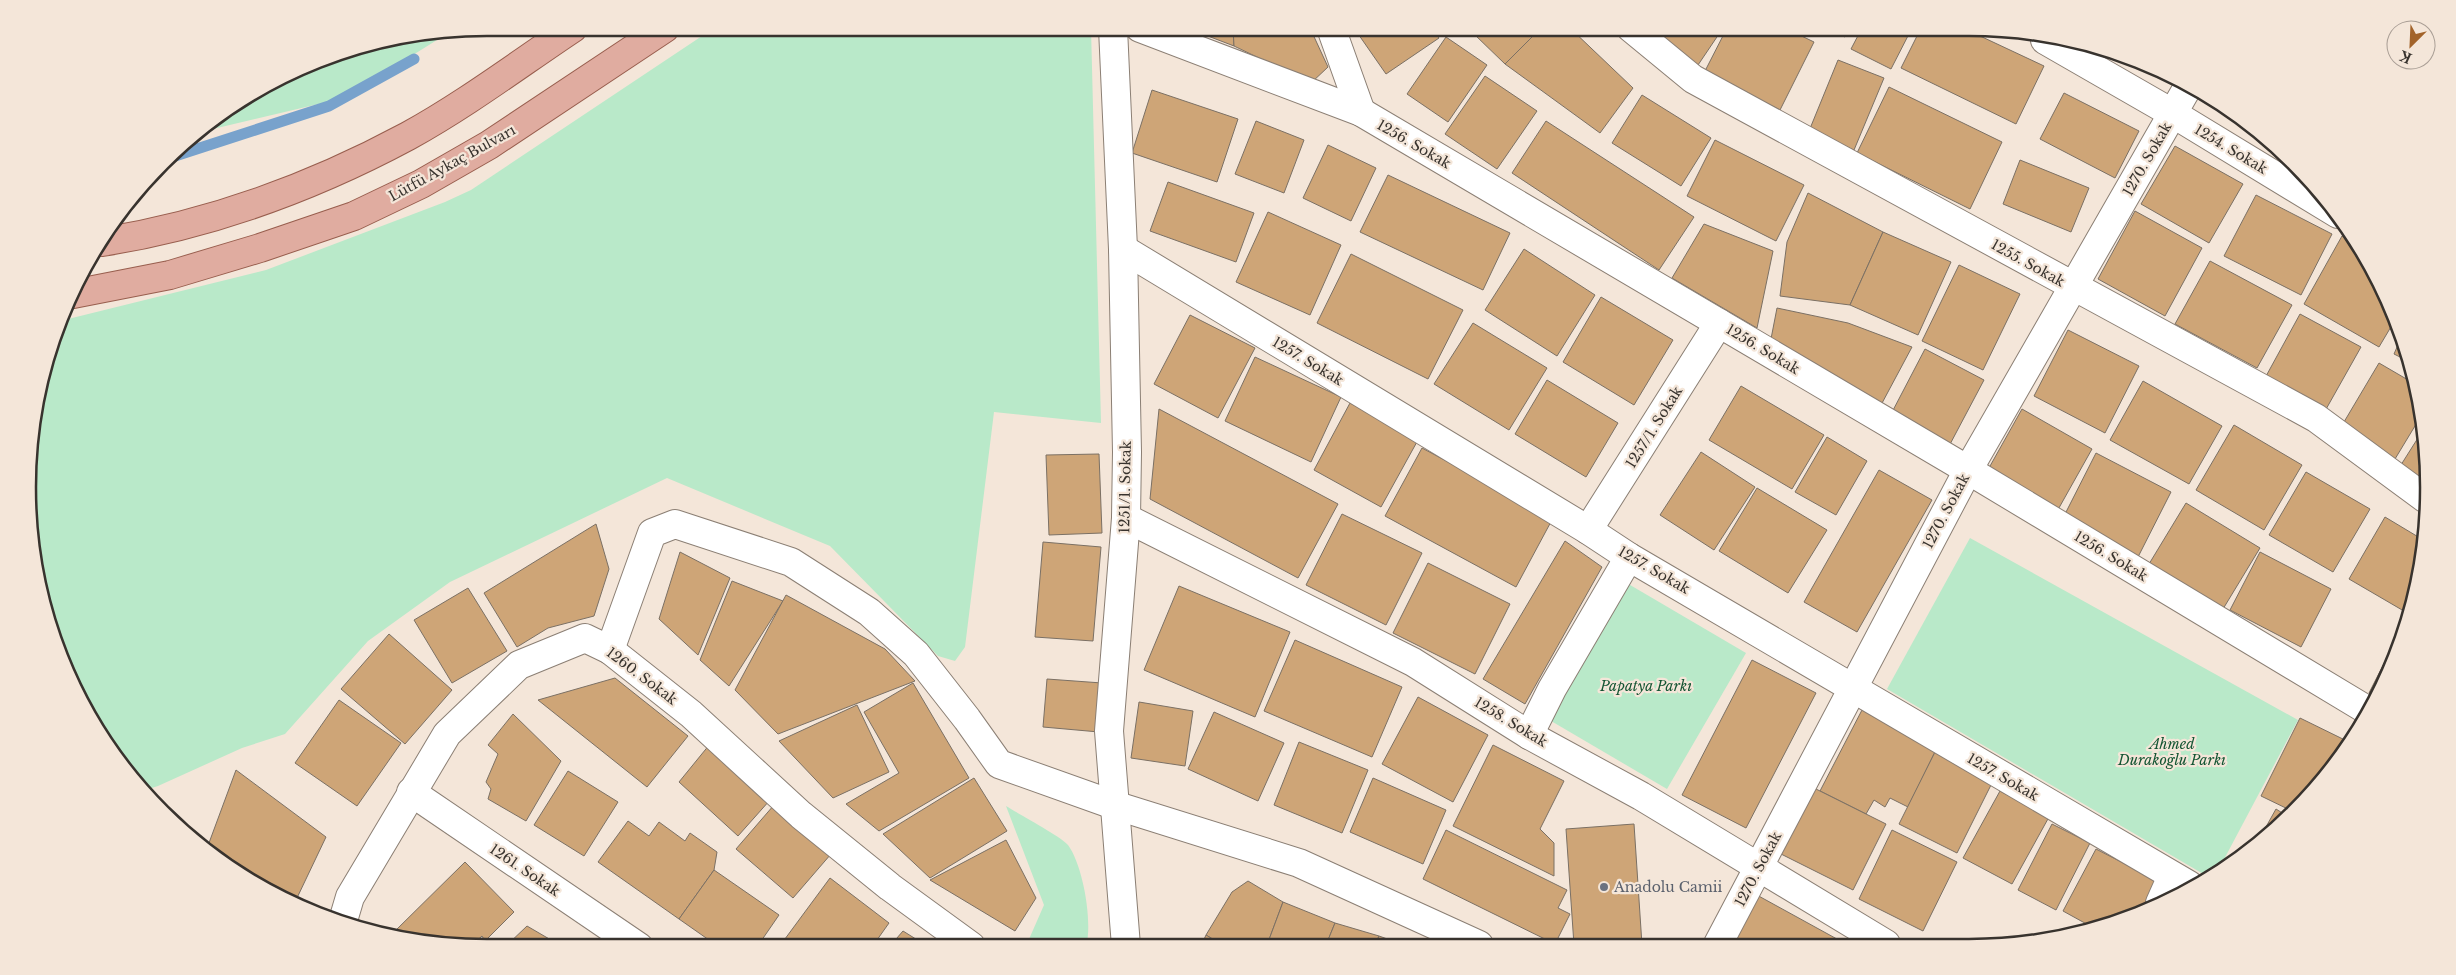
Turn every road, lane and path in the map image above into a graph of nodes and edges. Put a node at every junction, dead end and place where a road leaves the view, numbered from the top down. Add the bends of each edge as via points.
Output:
1 (561, 36) edge
2 (653, 36) edge
3 (1113, 36) edge
4 (1161, 36) edge
5 (1334, 36) edge
6 (1641, 36) edge
7 (2052, 44) edge
8 (2185, 92) edge
9 (1361, 112) junction
10 (2172, 113) junction
11 (2318, 202) edge
12 (110, 241) edge
13 (1124, 249) junction
14 (2073, 288) junction
15 (81, 292) edge
16 (1719, 323) junction
17 (1968, 470) junction
18 (2420, 494) edge
19 (1126, 518) junction
20 (1588, 530) junction
21 (1629, 557) junction
22 (610, 650) junction
23 (1852, 689) junction
24 (2362, 707) edge
25 (1529, 735) junction
26 (411, 792) junction
27 (1114, 805) junction
28 (1759, 866) junction
29 (2180, 880) edge
30 (2171, 890) edge
31 (344, 916) edge
32 (627, 939) edge
33 (961, 939) edge
34 (1125, 939) edge
35 (1466, 939) edge
36 (1721, 939) edge
37 (1878, 939) edge

1 - 12 main road via 467,100 408,135 320,178 258,202 154,234
2 - 15 main road, Lütfü Aykaç Bulvarı via 489,145 421,184 354,216 170,275
3 - 13 street, 1251/1. Sokak
4 - 9 street, 1256. Sokak
5 - 9 street
6 - 14 street, 1255. Sokak via 1693,79
7 - 10 street, 1254. Sokak
8 - 10 street, 1270. Sokak
9 - 16 street, 1256. Sokak
10 - 11 street, 1254. Sokak
10 - 14 street, 1270. Sokak
13 - 19 street, 1251/1. Sokak
13 - 20 street, 1257. Sokak
14 - 17 street, 1270. Sokak
14 - 18 street, 1255. Sokak via 2316,418
16 - 17 street, 1256. Sokak
16 - 20 street, 1257/1. Sokak
17 - 23 street, 1270. Sokak
17 - 24 street, 1256. Sokak
19 - 25 street, 1258. Sokak via 1413,662
19 - 27 street, 1251/1. Sokak via 1110,731
20 - 21 street, 1257. Sokak
21 - 23 street, 1257. Sokak
21 - 25 street
22 - 26 street, 1260. Sokak via 585,638 518,665 447,734
22 - 27 street via 652,534 675,524 791,562 807,572 869,612 916,654 999,764
22 - 33 street, 1260. Sokak via 691,714 800,815
23 - 28 street, 1270. Sokak
23 - 29 street, 1257. Sokak
25 - 28 street, 1258. Sokak
26 - 31 street, 1260. Sokak via 350,897
26 - 32 street, 1261. Sokak
27 - 34 street, 1251/1. Sokak
27 - 35 street via 1299,863
28 - 36 street, 1270. Sokak
28 - 37 street, 1258. Sokak
29 - 30 street

